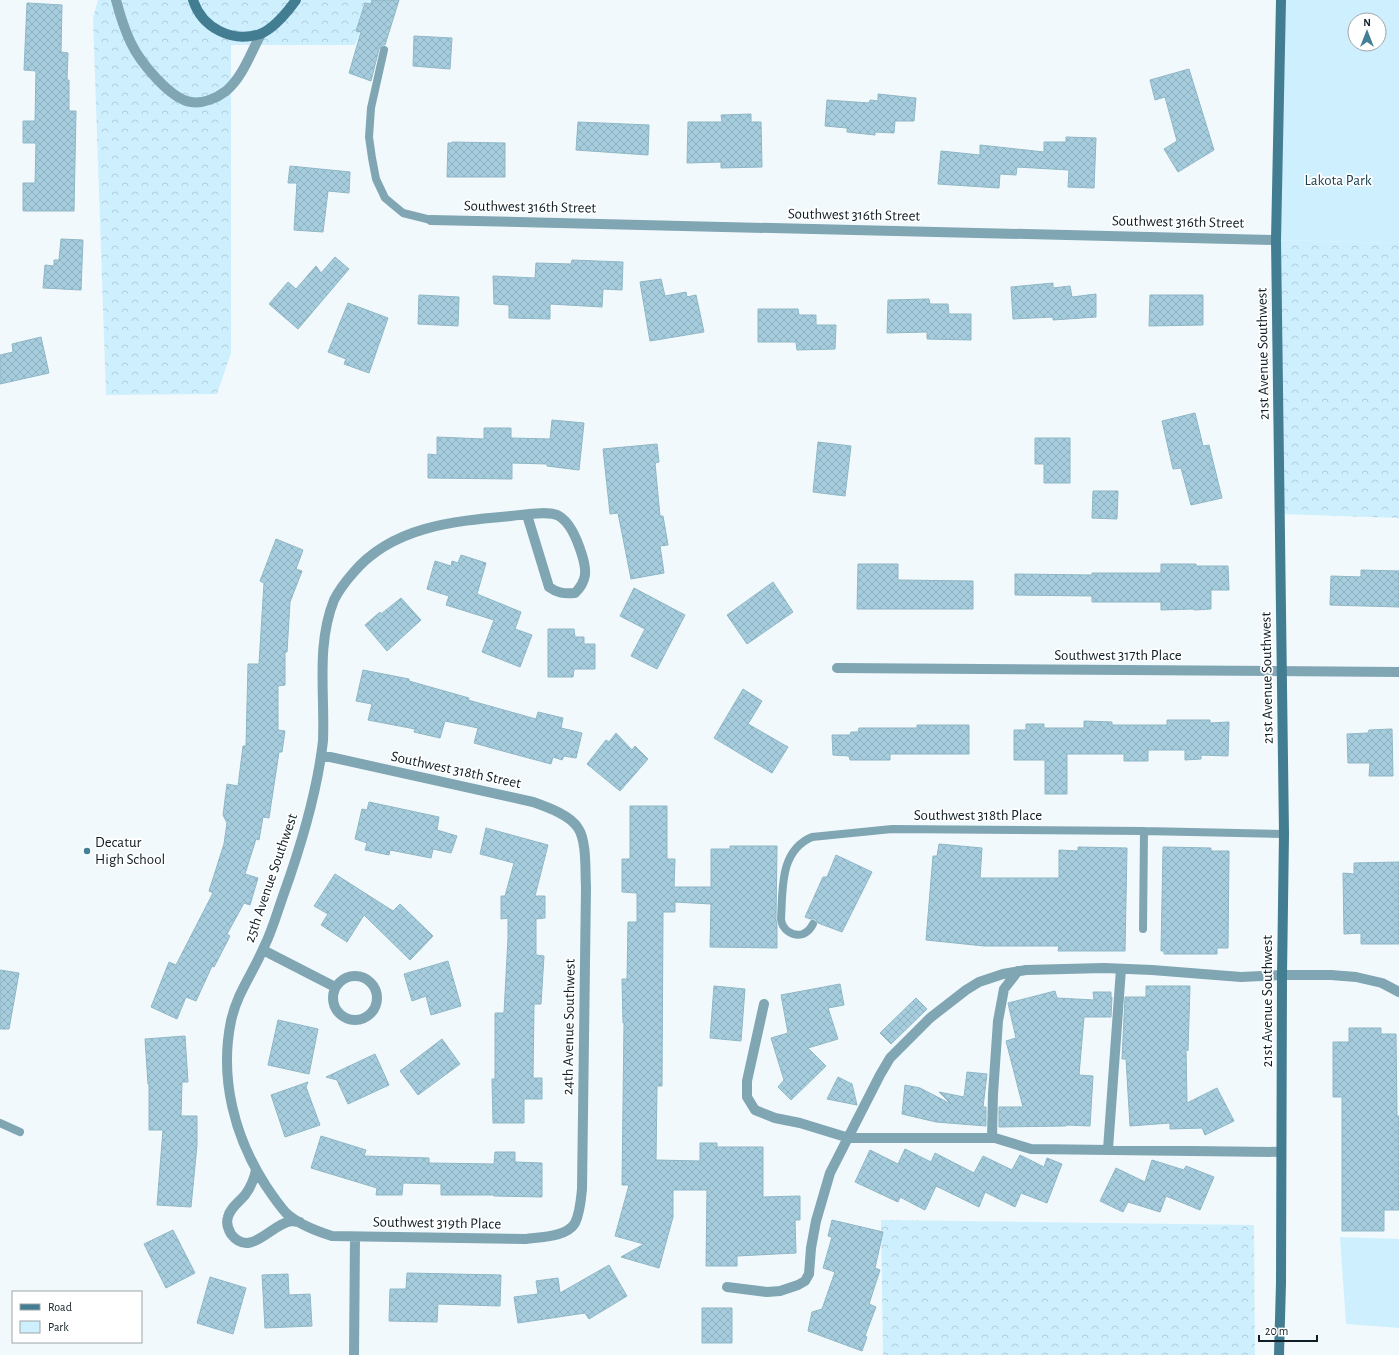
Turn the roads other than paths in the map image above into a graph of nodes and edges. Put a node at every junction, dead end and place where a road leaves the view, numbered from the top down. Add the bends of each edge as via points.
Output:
1 (116, 0) edge
2 (193, 0) edge
3 (296, 0) edge
4 (1281, 0) edge
5 (261, 34) junction
6 (384, 50) dead end
7 (431, 220) joint
8 (1276, 240) junction
9 (527, 515) junction
10 (837, 668) dead end
11 (1282, 671) junction
12 (1399, 672) edge
13 (322, 755) junction
14 (578, 828) joint
15 (1144, 831) junction
16 (1284, 834) junction
17 (813, 924) dead end
18 (1144, 930) dead end
19 (263, 950) junction
20 (1121, 969) junction
21 (1018, 971) junction
22 (1282, 975) junction
23 (335, 987) junction
24 (1399, 992) edge
25 (764, 1004) dead end
26 (0, 1123) edge
27 (20, 1132) dead end
28 (848, 1138) junction
29 (992, 1138) junction
30 (1108, 1149) junction
31 (1281, 1152) junction
32 (256, 1170) junction
33 (272, 1195) joint
34 (300, 1222) junction
35 (573, 1225) joint
36 (355, 1237) junction
37 (727, 1287) dead end
38 (354, 1355) edge
39 (1279, 1355) edge

1 - 5 street via 124,28 140,59 163,85 192,102 207,100 226,91 238,77
2 - 5 main road via 204,20 219,32 240,36
3 - 5 main road via 271,28
4 - 8 main road, 21st Avenue Southwest
6 - 7 lane via 371,108 369,137 376,179 385,198 403,213
7 - 8 street, Southwest 316th Street
8 - 11 main road, 21st Avenue Southwest
9 - 9 street, 25th Avenue Southwest via 549,587 556,593 575,593 584,583 585,576 582,556 567,524 558,516
9 - 13 street, 25th Avenue Southwest via 445,524 419,530 392,541 359,566 335,599 325,636 322,669
10 - 11 street, Southwest 317th Place
11 - 12 street, Southwest 317th Place
11 - 16 main road, 21st Avenue Southwest
13 - 14 street, Southwest 318th Street via 533,802 555,811
13 - 19 street, 25th Avenue Southwest via 298,853
14 - 35 street, 24th Avenue Southwest via 584,847 586,886 583,1169 581,1202
15 - 16 lane, Southwest 318th Place
15 - 17 lane, Southwest 318th Place via 892,829 812,837 797,846 786,865 781,920 782,926 794,934 803,934
15 - 18 lane
16 - 22 main road, 21st Avenue Southwest
19 - 23 street
19 - 32 street, 25th Avenue Southwest via 240,992 234,1009 227,1064 233,1110
20 - 21 street via 1056,968
20 - 22 street via 1241,977
20 - 30 street
21 - 28 street via 979,982 930,1018 890,1058
21 - 29 street via 1004,989 998,1020
22 - 24 street via 1356,977 1382,983
22 - 31 main road, 21st Avenue Southwest
23 - 23 street via 332,994 334,1008 344,1018 359,1020 375,1008 376,993 368,980 354,976 346,977
25 - 28 street via 747,1081 747,1097 755,1110
26 - 27 lane
28 - 29 street
28 - 37 street via 830,1173 816,1221 809,1274 805,1281 780,1292
29 - 30 street via 1031,1149
30 - 31 street
31 - 39 main road, 21st Avenue Southwest
32 - 33 street, 25th Avenue Southwest
32 - 34 street via 252,1184 228,1215 228,1230 233,1236 241,1242 249,1243 285,1223
33 - 34 street, Southwest 319th Place via 287,1213
34 - 36 street, Southwest 319th Place via 332,1236
35 - 36 street, Southwest 319th Place via 555,1235 526,1238
36 - 38 street

